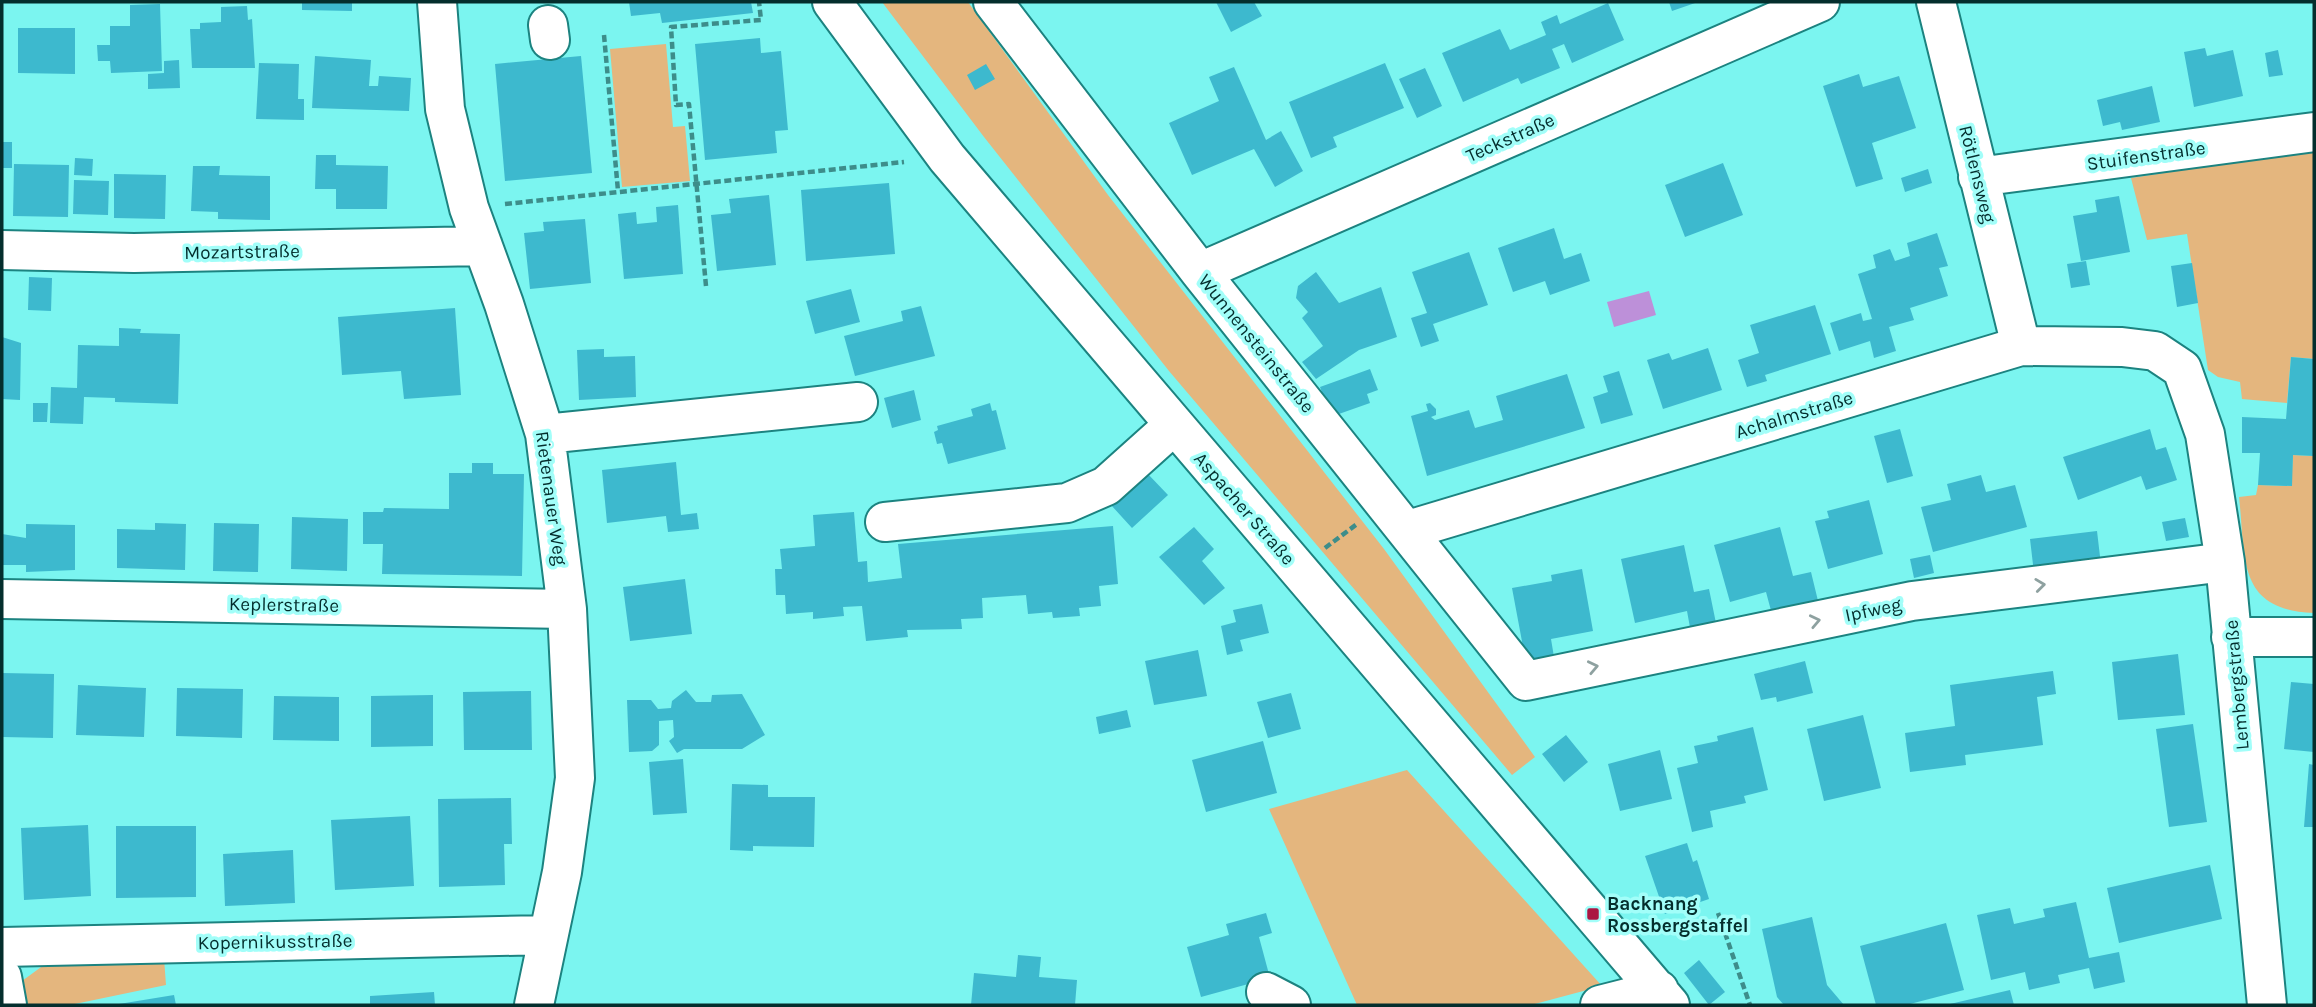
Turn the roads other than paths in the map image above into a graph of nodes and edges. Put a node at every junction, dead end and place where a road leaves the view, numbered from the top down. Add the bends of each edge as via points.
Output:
1 (437, 2) edge
2 (832, 2) edge
3 (993, 2) edge
4 (1820, 2) edge
5 (1936, 2) edge
6 (2314, 132) edge
7 (1978, 177) junction
8 (483, 246) junction
9 (2, 250) edge
10 (1200, 272) junction
11 (2021, 346) junction
12 (2182, 369) joint
13 (858, 402) dead end
14 (1174, 425) junction
15 (545, 435) junction
16 (1397, 517) junction
17 (886, 522) dead end
18 (2225, 562) junction
19 (2, 599) edge
20 (567, 609) junction
21 (2231, 637) junction
22 (2314, 637) edge
23 (1526, 681) joint
24 (548, 934) junction
25 (2, 947) edge
26 (2, 977) edge
27 (1665, 998) edge
28 (7, 1005) edge
29 (534, 1005) edge
30 (1599, 1005) edge
31 (2267, 1005) edge

1 - 8 street, Rietenauer Weg via 445,109
2 - 14 street, Aspacher Straße via 947,158
3 - 10 street, Wunnensteinstraße
4 - 10 street, Teckstraße
5 - 7 street, Rötlensweg
6 - 7 street, Stuifenstraße
7 - 11 street, Rötlensweg
8 - 9 street, Mozartstraße via 134,253
8 - 15 street, Rietenauer Weg
10 - 16 street, Wunnensteinstraße
11 - 12 street, Achalmstraße via 2122,346 2155,351
11 - 16 street, Achalmstraße
12 - 18 street, Lembergstraße via 2205,434
13 - 15 street
14 - 17 street via 1106,486 1067,503
14 - 27 street, Aspacher Straße
15 - 20 street, Rietenauer Weg
16 - 23 street, Wunnensteinstraße
18 - 21 street, Lembergstraße
23 -> 18 street, Ipfweg via 1912,601
19 - 20 street, Keplerstraße
20 - 24 street, Rietenauer Weg via 575,778
21 - 22 street
21 - 31 street, Lembergstraße
24 - 25 street, Kopernikusstraße
24 - 29 street, Rietenauer Weg
26 - 28 street
27 - 30 street

